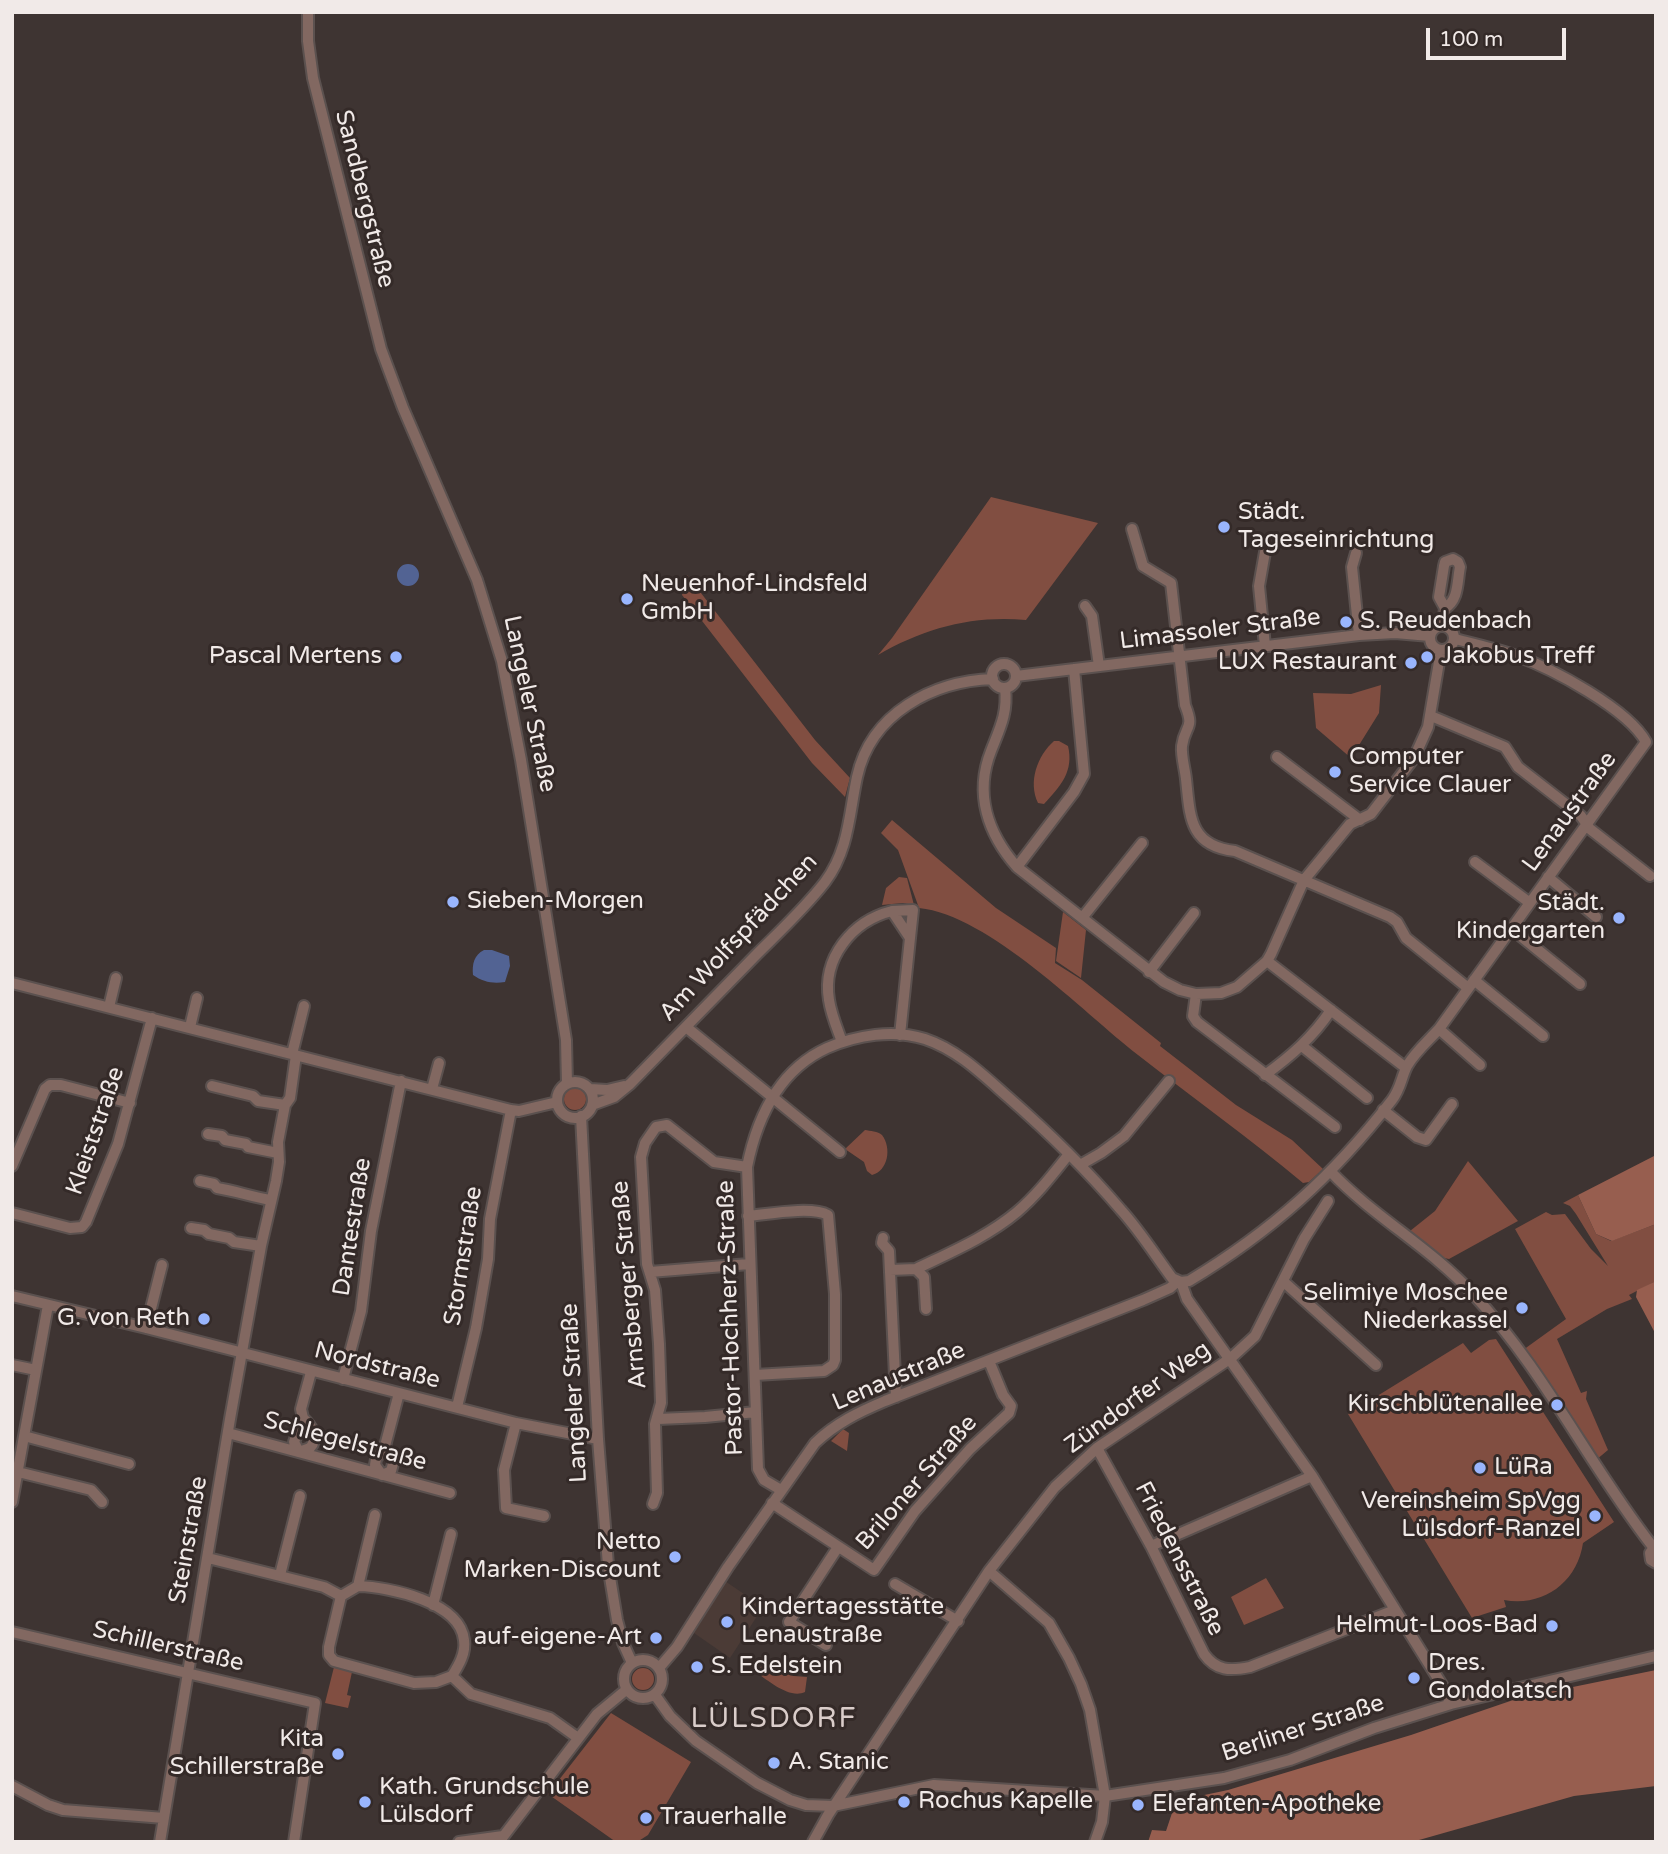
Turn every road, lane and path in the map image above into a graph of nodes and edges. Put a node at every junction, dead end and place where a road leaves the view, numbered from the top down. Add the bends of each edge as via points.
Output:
1 (307, 12) edge
2 (396, 393) joint
3 (1132, 529) dead end
4 (1265, 552) dead end
5 (1356, 553) dead end
6 (1085, 607) dead end
7 (1445, 608) dead end
8 (1443, 625) junction
9 (1359, 635) junction
10 (1430, 636) junction
11 (1455, 639) junction
12 (1265, 646) junction
13 (1441, 650) junction
14 (1180, 656) junction
15 (1099, 666) junction
16 (1074, 669) junction
17 (1016, 676) junction
18 (993, 679) junction
19 (1005, 688) junction
20 (1431, 716) junction
21 (1651, 745) edge
22 (1277, 757) dead end
23 (1360, 820) junction
24 (1586, 823) junction
25 (1142, 843) dead end
26 (1475, 862) dead end
27 (1017, 867) junction
28 (1650, 876) dead end
29 (1548, 877) junction
30 (1304, 880) junction
31 (1530, 903) junction
32 (892, 911) junction
33 (1194, 913) dead end
34 (1596, 917) dead end
35 (1082, 918) junction
36 (1511, 929) junction
37 (910, 937) junction
38 (1267, 961) junction
39 (1149, 972) junction
40 (116, 978) dead end
41 (12, 983) edge
42 (1471, 984) junction
43 (1580, 984) dead end
44 (1196, 994) junction
45 (197, 998) dead end
46 (304, 1006) dead end
47 (109, 1007) junction
48 (1332, 1010) junction
49 (152, 1018) junction
50 (190, 1027) junction
51 (686, 1027) junction
52 (1438, 1029) junction
53 (900, 1035) junction
54 (1543, 1036) dead end
55 (566, 1040) junction
56 (842, 1042) junction
57 (1301, 1046) junction
58 (294, 1054) junction
59 (439, 1063) dead end
60 (1480, 1065) dead end
61 (1406, 1068) junction
62 (1265, 1075) junction
63 (401, 1081) junction
64 (1169, 1081) dead end
65 (567, 1084) junction
66 (630, 1084) junction
67 (212, 1086) dead end
68 (586, 1086) junction
69 (432, 1089) junction
70 (772, 1096) junction
71 (1367, 1098) dead end
72 (557, 1102) junction
73 (130, 1103) junction
74 (1452, 1104) dead end
75 (285, 1105) junction
76 (592, 1105) junction
77 (510, 1110) junction
78 (1383, 1110) junction
79 (581, 1116) junction
80 (1335, 1127) dead end
81 (208, 1134) dead end
82 (840, 1152) dead end
83 (278, 1153) junction
84 (1069, 1154) junction
85 (1080, 1165) junction
86 (12, 1166) edge
87 (747, 1167) junction
88 (1331, 1172) junction
89 (200, 1181) dead end
90 (271, 1200) junction
91 (1328, 1201) dead end
92 (12, 1213) edge
93 (748, 1216) junction
94 (191, 1228) dead end
95 (883, 1238) dead end
96 (261, 1246) junction
97 (749, 1264) junction
98 (162, 1265) dead end
99 (916, 1269) junction
100 (890, 1270) junction
101 (650, 1272) junction
102 (1181, 1282) junction
103 (1283, 1282) junction
104 (12, 1296) edge
105 (48, 1305) junction
106 (926, 1309) dead end
107 (146, 1328) junction
108 (243, 1353) junction
109 (1231, 1358) junction
110 (989, 1361) junction
111 (12, 1364) edge
112 (1376, 1365) dead end
113 (36, 1370) junction
114 (311, 1371) junction
115 (755, 1376) junction
116 (344, 1379) junction
117 (399, 1393) junction
118 (896, 1397) junction
119 (457, 1407) junction
120 (756, 1412) junction
121 (303, 1418) junction
122 (658, 1419) junction
123 (516, 1423) junction
124 (228, 1433) junction
125 (24, 1436) junction
126 (598, 1439) junction
127 (1097, 1448) junction
128 (299, 1452) junction
129 (130, 1464) dead end
130 (382, 1475) junction
131 (1312, 1476) junction
132 (15, 1480) edge
133 (781, 1490) junction
134 (450, 1493) dead end
135 (300, 1496) dead end
136 (12, 1502) edge
137 (102, 1502) dead end
138 (772, 1503) junction
139 (653, 1504) dead end
140 (375, 1515) dead end
141 (544, 1516) dead end
142 (451, 1534) dead end
143 (1151, 1546) junction
144 (1654, 1546) edge
145 (838, 1547) junction
146 (208, 1558) junction
147 (1656, 1563) edge
148 (989, 1571) junction
149 (280, 1576) junction
150 (895, 1584) dead end
151 (358, 1586) junction
152 (341, 1596) junction
153 (433, 1605) junction
154 (1395, 1610) junction
155 (958, 1621) junction
156 (12, 1632) edge
157 (826, 1645) dead end
158 (1656, 1656) edge
159 (632, 1663) junction
160 (659, 1668) junction
161 (187, 1674) junction
162 (453, 1676) junction
163 (626, 1689) junction
164 (655, 1695) junction
165 (1451, 1704) junction
166 (578, 1738) junction
167 (12, 1786) edge
168 (1105, 1796) junction
169 (833, 1806) junction
170 (164, 1818) junction
171 (501, 1839) edge
172 (160, 1842) edge
173 (294, 1842) edge
174 (459, 1842) edge
175 (814, 1842) edge
176 (1095, 1842) edge

1 - 2 street, Sandbergstraße via 322,121
2 - 55 street, Langeler Straße via 477,580 502,662
3 - 14 street via 1143,566 1171,583
4 - 12 street via 1259,586
5 - 9 street via 1352,567
6 - 15 street via 1092,616
7 - 8 street
8 - 10 street
8 - 11 street via 1452,630
9 - 10 street, Limassoler Straße
9 - 12 street, Limassoler Straße
10 - 13 street via 1432,645
11 - 13 street
11 - 21 street via 1508,653 1580,687 1629,720
12 - 14 street, Limassoler Straße
13 - 20 street
14 - 15 street, Limassoler Straße
14 - 30 street via 1191,721 1182,747 1196,831 1219,849 1235,851
15 - 16 street, Limassoler Straße
16 - 17 street, Limassoler Straße
16 - 27 street via 1084,775
17 - 18 street via 1012,667 1003,664 995,669
17 - 19 street
18 - 19 street
18 - 51 street, Am Wolfspfädchen via 938,688 890,719 861,765 847,840 827,879
19 - 27 street via 1005,716 986,766 983,793 992,831
20 - 23 street via 1409,765 1371,814
20 - 24 street via 1505,747 1518,766
21 - 24 street, Lenaustraße
22 - 23 street
23 - 30 street via 1345,828
24 - 28 street
24 - 29 street, Lenaustraße
25 - 35 street
26 - 31 street
27 - 35 street
29 - 31 street, Lenaustraße
29 - 34 street
30 - 38 street
30 - 42 street via 1390,917 1406,938
31 - 36 street, Lenaustraße
32 - 37 street
32 - 37 street via 913,910
32 - 56 street via 855,929 833,962 829,1001
33 - 39 street
35 - 39 street
36 - 42 street, Lenaustraße
36 - 43 street
37 - 53 street
38 - 44 street via 1229,990
38 - 48 street
39 - 44 street
40 - 47 street
41 - 47 street
42 - 52 street, Lenaustraße
42 - 54 street
44 - 62 street via 1196,1023
45 - 50 street
46 - 58 street, Steinstraße
47 - 49 street
48 - 57 street
48 - 61 street
49 - 50 street
49 - 73 street, Kleiststraße
50 - 58 street
51 - 66 street, Am Wolfspfädchen
51 - 70 street
52 - 60 street
52 - 61 street, Lenaustraße
53 - 56 street, Pastor-Hochherz-Straße
53 - 84 street, Pastor-Hochherz-Straße via 923,1039 956,1054
55 - 65 street, Langeler Straße
55 - 68 street, Langeler Straße
56 - 70 street, Pastor-Hochherz-Straße via 796,1068
57 - 62 street
57 - 71 street
58 - 63 street
58 - 75 street, Steinstraße via 290,1098
59 - 69 street
61 - 78 street, Lenaustraße via 1401,1087
62 - 80 street
63 - 69 street
63 - 116 street, Dantestraße via 371,1231 361,1311
64 - 85 street via 1124,1136
65 - 68 street
65 - 72 street via 559,1091
66 - 68 street via 607,1090
66 - 76 street, Am Wolfspfädchen via 614,1097
67 - 75 street
68 - 76 street
69 - 77 street
70 - 82 street
70 - 87 street, Pastor-Hochherz-Straße
72 - 77 street
72 - 79 street via 566,1115
73 - 86 street via 50,1085
73 - 92 street, Kleiststraße via 111,1163 82,1227
74 - 78 street via 1426,1140
75 - 83 street, Steinstraße
76 - 79 street
77 - 119 street, Stormstraße via 489,1219 488,1259
78 - 88 street, Lenaustraße
79 - 126 street, Langeler Straße
81 - 83 street
83 - 90 street, Steinstraße
84 - 85 street, Pastor-Hochherz-Straße
84 - 99 street via 1008,1219
85 - 102 street, Pastor-Hochherz-Straße via 1122,1211 1172,1278
87 - 93 street, Pastor-Hochherz-Straße
87 - 101 street, Arnsberger Straße via 714,1162 667,1125 652,1132 641,1157
88 - 102 street, Lenaustraße via 1234,1254
88 - 144 street via 1473,1293 1522,1351 1621,1506
89 - 90 street
90 - 96 street, Steinstraße
91 - 103 street, Zündorfer Weg
93 - 97 street, Pastor-Hochherz-Straße
93 - 115 street via 811,1211 828,1215 835,1294 833,1365 824,1371
94 - 96 street
95 - 100 street via 889,1249
96 - 108 street, Steinstraße
97 - 101 street
97 - 115 street, Pastor-Hochherz-Straße
98 - 107 street
99 - 100 street
99 - 106 street via 924,1277
100 - 118 street
101 - 122 street, Arnsberger Straße via 659,1344
102 - 109 street, Pastor-Hochherz-Straße via 1187,1299
102 - 110 street, Lenaustraße
103 - 109 street, Zündorfer Weg via 1255,1336
103 - 112 street
104 - 105 street, Nordstraße
105 - 107 street, Nordstraße
105 - 113 street
107 - 108 street, Nordstraße
108 - 114 street, Nordstraße
108 - 124 street, Steinstraße
109 - 127 street, Zündorfer Weg
109 - 131 street, Pastor-Hochherz-Straße
110 - 118 street, Lenaustraße
110 - 145 street, Briloner Straße via 1011,1406 1009,1413 915,1511 874,1570
111 - 113 street
113 - 125 street
114 - 116 street, Nordstraße
114 - 121 street
115 - 120 street, Pastor-Hochherz-Straße
116 - 117 street, Nordstraße
117 - 119 street, Nordstraße
117 - 130 street via 386,1446 394,1461
118 - 133 street, Lenaustraße via 851,1416 824,1434
119 - 123 street, Nordstraße
120 - 122 street
120 - 133 street, Pastor-Hochherz-Straße via 758,1469 764,1480
121 - 128 street via 294,1442
121 - 128 street via 315,1437 310,1448
122 - 139 street, Arnsberger Straße
123 - 126 street, Nordstraße
123 - 141 street via 504,1470 506,1508
124 - 128 street, Schlegelstraße
124 - 146 street, Steinstraße
125 - 129 street
125 - 132 street
126 - 159 street, Langeler Straße via 608,1565 617,1620
127 - 143 street, Friedensstraße
127 - 148 street, Zündorfer Weg via 1055,1486
128 - 130 street, Schlegelstraße
130 - 134 street, Schlegelstraße
131 - 143 street
131 - 154 street, Pastor-Hochherz-Straße
132 - 136 street
132 - 137 street via 90,1490
133 - 138 street, Lenaustraße
135 - 149 street
138 - 145 street, Briloner Straße
138 - 160 street, Lenaustraße
140 - 151 street
142 - 153 street
143 - 154 street, Friedensstraße via 1204,1654 1219,1668 1250,1667
144 - 147 street via 1650,1556
145 - 157 street via 789,1622
146 - 149 street
146 - 161 street, Steinstraße
148 - 155 street, Zündorfer Weg
148 - 168 street via 1049,1623 1069,1658 1090,1710
149 - 152 street
150 - 155 street
151 - 152 street
151 - 153 street via 400,1593
152 - 162 street via 329,1647 334,1661 414,1683
153 - 162 street via 456,1620 463,1632 463,1654
154 - 165 street, Pastor-Hochherz-Straße
155 - 169 street, Zündorfer Weg
156 - 161 street, Schillerstraße
158 - 165 street, Berliner Straße
159 - 160 street via 643,1660
159 - 163 street via 623,1678
160 - 164 street via 663,1679
161 - 170 street, Steinstraße
161 - 173 street, Schillerstraße via 315,1703
162 - 166 street via 471,1694 550,1717
163 - 164 street via 640,1699
163 - 166 street
164 - 169 street, Berliner Straße via 696,1741 757,1783 806,1805
165 - 168 street, Berliner Straße via 1244,1773
166 - 171 street
167 - 170 street via 63,1810
168 - 169 street, Berliner Straße via 934,1785
168 - 176 street
169 - 175 street, Zündorfer Weg
170 - 172 street, Steinstraße
171 - 174 street

